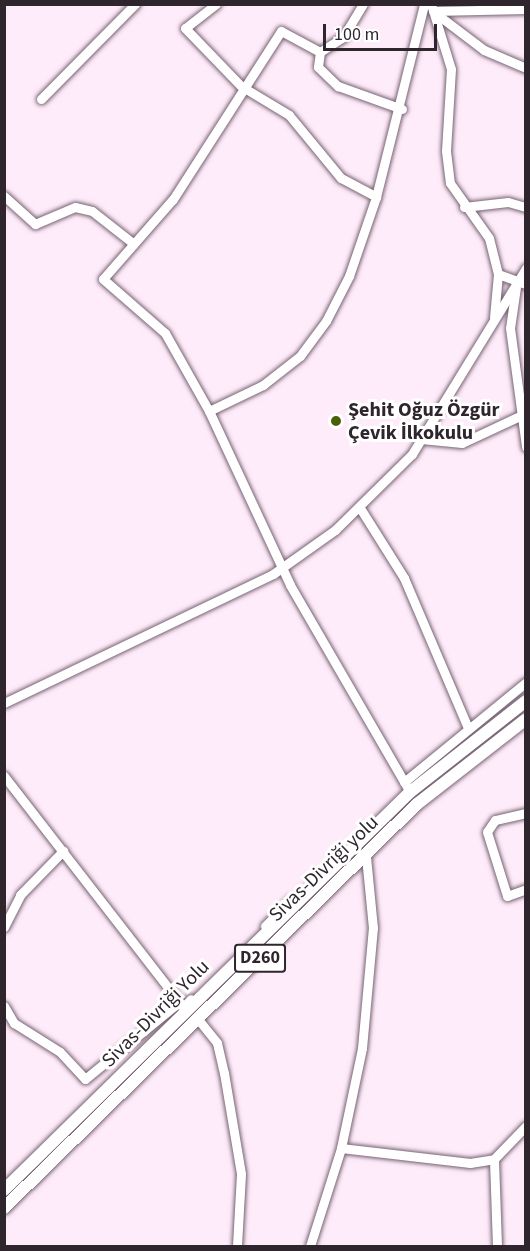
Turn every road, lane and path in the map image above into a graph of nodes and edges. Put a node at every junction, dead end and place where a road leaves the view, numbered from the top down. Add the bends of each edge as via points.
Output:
1 (135, 4) edge
2 (363, 4) edge
3 (424, 4) edge
4 (219, 5) edge
5 (432, 8) edge
6 (525, 9) edge
7 (320, 52) junction
8 (525, 68) edge
9 (241, 86) junction
10 (41, 99) dead end
11 (402, 109) junction
12 (4, 196) edge
13 (376, 197) junction
14 (464, 207) junction
15 (525, 207) edge
16 (134, 244) junction
17 (525, 268) edge
18 (498, 274) junction
19 (521, 283) edge
20 (494, 320) junction
21 (521, 396) edge
22 (209, 411) junction
23 (520, 416) junction
24 (421, 439) junction
25 (525, 447) edge
26 (360, 508) junction
27 (283, 567) junction
28 (525, 682) edge
29 (525, 701) edge
30 (4, 703) edge
31 (525, 719) edge
32 (467, 726) junction
33 (4, 776) edge
34 (407, 787) junction
35 (525, 813) edge
36 (63, 851) junction
37 (366, 857) junction
38 (525, 889) edge
39 (4, 927) edge
40 (179, 1002) junction
41 (4, 1006) edge
42 (197, 1018) junction
43 (525, 1126) edge
44 (341, 1148) junction
45 (494, 1159) junction
46 (4, 1190) edge
47 (4, 1209) edge
48 (237, 1246) edge
49 (310, 1246) edge
50 (497, 1246) edge

1 - 10 street
2 - 7 street via 343,37
3 - 11 street
4 - 9 street via 185,28
5 - 6 street
5 - 8 street via 484,50
5 - 14 street via 450,69 446,151 450,183
7 - 9 street via 281,31
7 - 11 street via 318,68 338,86
9 - 13 street via 289,115 341,178
9 - 16 street via 173,199
11 - 13 street
12 - 16 street via 35,224 75,207 92,211
13 - 22 street via 349,276 326,321 300,356 263,385
14 - 15 street via 508,202
14 - 18 street via 489,238
16 - 22 street via 103,279 159,324
17 - 19 street
18 - 19 street
18 - 20 street
19 - 20 street
19 - 21 street via 510,328
20 - 24 street
21 - 23 street
22 - 27 street
23 - 24 street via 462,443
23 - 25 street
24 - 26 street via 388,483
26 - 27 street
26 - 32 street via 404,578
27 - 30 street
27 - 34 street via 348,693
28 - 32 street
29 - 34 main road, Sivas-Divriği Yolu / D260
31 - 37 main road, Sivas-Divriği yolu / D260 via 417,804
32 - 34 street
33 - 36 street
34 - 40 street via 183,1007
34 - 46 main road, Sivas-Divriği Yolu / D260
35 - 38 street via 495,820 487,831 507,896
36 - 39 street via 20,895
36 - 40 street
37 - 42 main road, Sivas-Divriği yolu / D260
37 - 44 street via 374,894 372,965
40 - 41 street via 85,1079 60,1052 14,1023
42 - 47 main road, Sivas-Divriği yolu / D260
42 - 48 street via 217,1043 224,1073 241,1174
43 - 45 street
44 - 45 street via 470,1163
44 - 49 street
45 - 50 street

